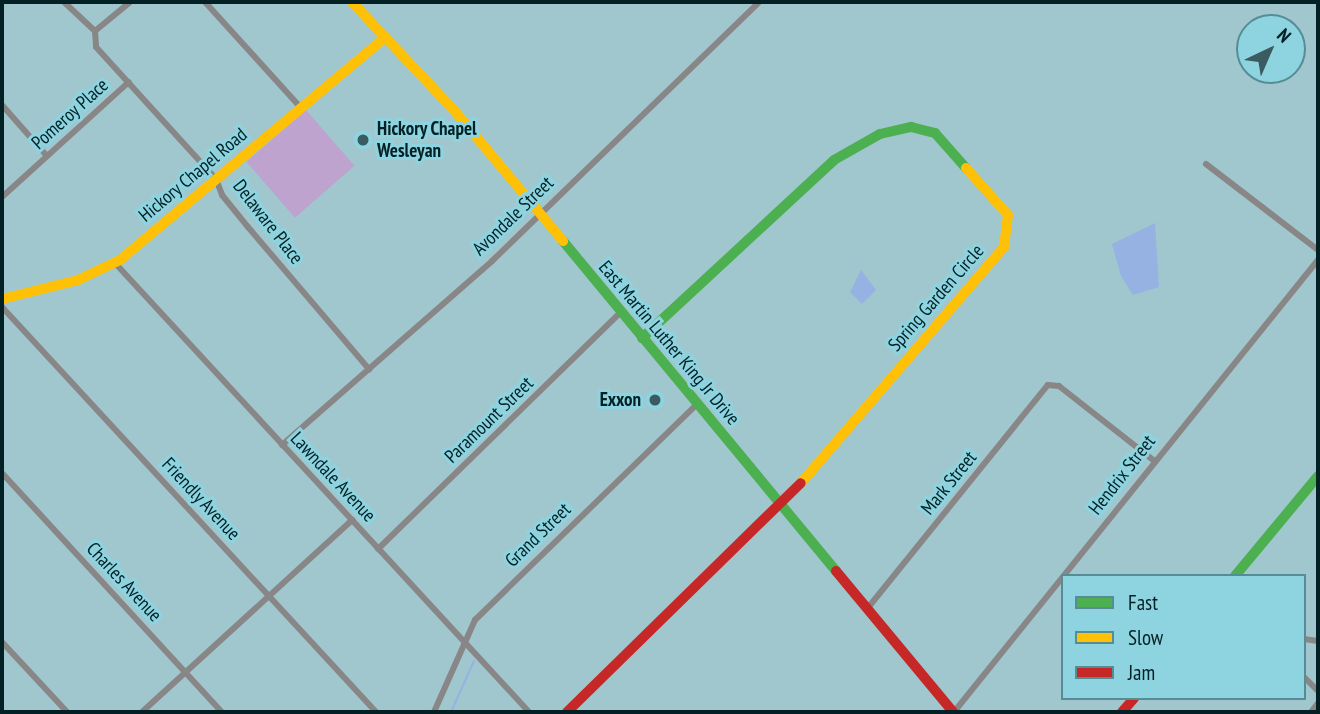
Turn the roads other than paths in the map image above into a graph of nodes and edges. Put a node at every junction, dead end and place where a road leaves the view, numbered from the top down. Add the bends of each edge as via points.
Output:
1 (64, 2) edge
2 (130, 2) edge
3 (205, 2) edge
4 (352, 2) edge
5 (759, 2) edge
6 (95, 31) junction
7 (386, 37) junction
8 (129, 82) junction
9 (2, 105) edge
10 (301, 108) junction
11 (47, 156) junction
12 (1206, 163) dead end
13 (216, 179) junction
14 (2, 197) edge
15 (539, 213) junction
16 (1318, 250) edge
17 (1318, 260) edge
18 (115, 263) junction
19 (2, 299) edge
20 (2, 307) edge
21 (621, 313) junction
22 (642, 338) junction
23 (369, 369) junction
24 (697, 404) junction
25 (282, 445) junction
26 (1153, 460) junction
27 (2, 473) edge
28 (1318, 476) edge
29 (780, 504) junction
30 (352, 520) junction
31 (378, 549) junction
32 (1063, 574) edge
33 (1237, 574) edge
34 (1061, 576) edge
35 (268, 595) junction
36 (867, 609) junction
37 (463, 640) junction
38 (2, 642) edge
39 (185, 672) junction
40 (1318, 704) edge
41 (67, 712) edge
42 (142, 712) edge
43 (222, 712) edge
44 (376, 712) edge
45 (434, 712) edge
46 (529, 712) edge
47 (567, 712) edge
48 (953, 712) edge
49 (1311, 712) edge

1 - 6 street, Delaware Place
2 - 6 street
3 - 10 street
4 - 7 street, East Martin Luther King Jr Drive
5 - 15 street, Avondale Street
6 - 8 street, Delaware Place via 96,47
7 - 10 street, Hickory Chapel Road
7 - 15 street, East Martin Luther King Jr Drive
8 - 11 street, Pomeroy Place
8 - 13 street, Delaware Place
9 - 11 street
10 - 13 street, Hickory Chapel Road
11 - 14 street, Pomeroy Place
12 - 16 street
13 - 18 street, Hickory Chapel Road
13 - 23 street, Delaware Place via 222,195
15 - 21 street, East Martin Luther King Jr Drive
15 - 23 street, Avondale Street
17 - 26 street, Hendrix Street
18 - 19 street, Hickory Chapel Road via 78,279
18 - 25 street, Lawndale Avenue
20 - 35 street, Friendly Avenue
21 - 22 street, East Martin Luther King Jr Drive
21 - 31 street, Paramount Street
22 - 24 street, East Martin Luther King Jr Drive
22 - 29 street, Spring Garden Circle via 834,160 880,134 911,127 935,133 1002,204 1010,225 1004,247
23 - 25 street, Avondale Street
24 - 29 street, East Martin Luther King Jr Drive
24 - 37 street, Grand Street via 485,608
25 - 30 street, Lawndale Avenue
26 - 32 street, Hendrix Street
26 - 36 street, Mark Street via 1059,386 1048,386
27 - 39 street, Charles Avenue
28 - 33 street
29 - 36 street, East Martin Luther King Jr Drive
29 - 47 street, Spring Garden Circle
30 - 31 street, Lawndale Avenue
30 - 35 street
31 - 37 street, Lawndale Avenue
34 - 48 street, Hendrix Street
35 - 39 street
35 - 44 street, Friendly Avenue
36 - 48 street, East Martin Luther King Jr Drive
37 - 45 street, Grand Street
37 - 46 street, Lawndale Avenue
38 - 41 street
39 - 42 street
39 - 43 street, Charles Avenue
40 - 49 street

